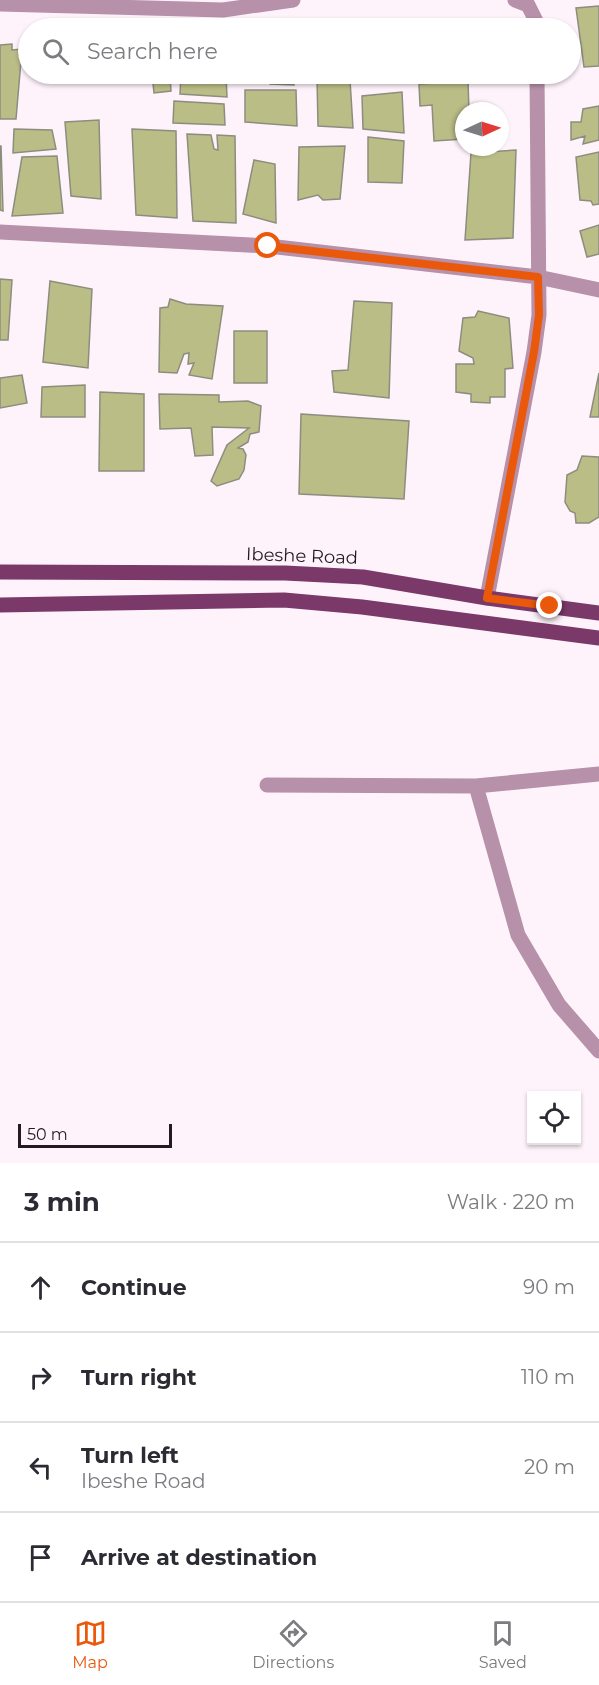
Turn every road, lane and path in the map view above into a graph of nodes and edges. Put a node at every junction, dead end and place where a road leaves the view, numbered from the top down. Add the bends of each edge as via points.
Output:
1 (293, 0) edge
2 (515, 0) edge
3 (0, 4) edge
4 (534, 18) edge
5 (537, 84) edge
6 (0, 232) edge
7 (538, 277) junction
8 (599, 290) edge
9 (0, 572) edge
10 (487, 598) junction
11 (0, 605) edge
12 (599, 613) edge
13 (599, 638) edge
14 (599, 774) edge
15 (267, 786) dead end
16 (476, 786) junction
17 (599, 1051) edge

1 - 3 street via 223,10
2 - 4 street via 528,6
5 - 7 street
6 - 7 street via 268,246
7 - 8 street
7 - 10 street via 539,315 534,352
9 - 10 main road, Ibeshe Road via 363,577
10 - 12 main road, Ibeshe Road
11 - 13 main road via 284,600
14 - 16 street
15 - 16 street
16 - 17 street via 518,935 559,1005

